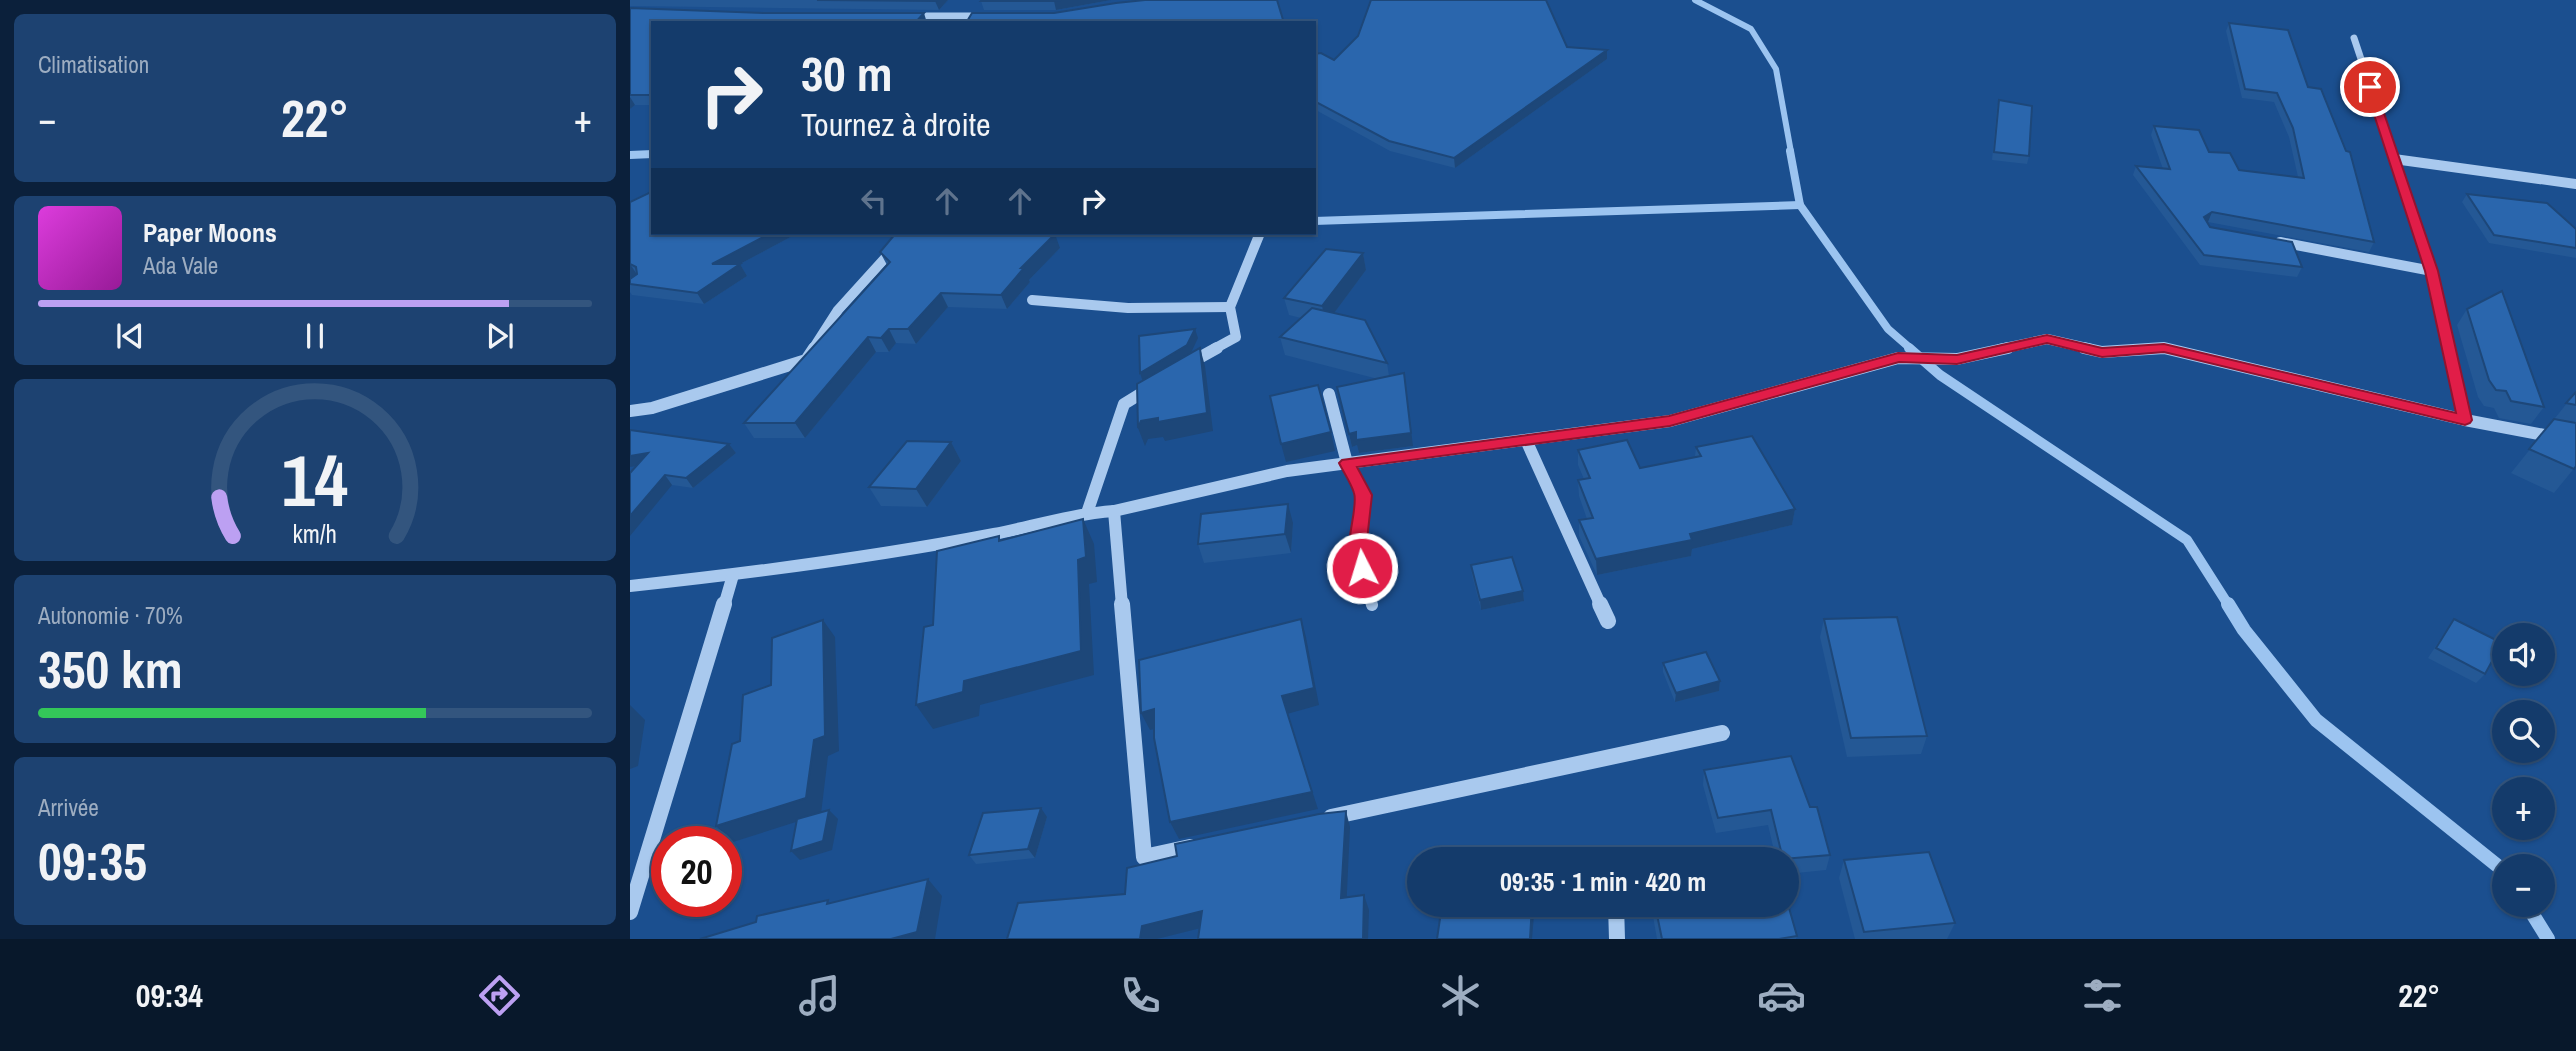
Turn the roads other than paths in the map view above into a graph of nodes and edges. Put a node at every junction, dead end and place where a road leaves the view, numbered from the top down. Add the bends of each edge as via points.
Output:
1 (993, 15) edge
2 (893, 16) edge
3 (2354, 38) dead end
4 (2394, 159) junction
5 (2576, 184) edge
6 (1259, 235) edge
7 (2273, 241) edge
8 (887, 256) edge
9 (2432, 271) junction
10 (1032, 300) dead end
11 (1230, 307) junction
12 (2164, 348) joint
13 (1957, 359) joint
14 (1177, 371) edge
15 (1156, 384) edge
16 (1329, 394) dead end
17 (630, 411) edge
18 (2465, 420) junction
19 (1526, 440) junction
20 (2576, 441) edge
21 (1347, 463) junction
22 (1114, 511) junction
23 (1087, 513) junction
24 (733, 575) junction
25 (630, 586) edge
26 (1372, 605) dead end
27 (1608, 621) dead end
28 (1722, 733) dead end
29 (1318, 820) edge
30 (1211, 843) edge
31 (630, 912) edge
32 (1616, 917) edge
33 (1617, 939) edge

1 - 2 street
3 - 4 street
4 - 5 street
4 - 9 street
6 - 11 street
7 - 9 street
8 - 17 street via 838,310 806,360
9 - 18 street
10 - 11 street via 1128,308
11 - 14 street via 1236,337
12 - 13 lane via 2102,352 2047,339
12 - 18 street
13 - 19 street via 1898,358 1670,421
15 - 23 street via 1124,404
16 - 21 street
18 - 20 street
19 - 21 street
19 - 27 street
21 - 22 street via 1287,471
21 - 26 street via 1363,495 1357,549
22 - 23 street
22 - 30 lane via 1144,857
23 - 24 street via 994,534
24 - 25 street
24 - 31 street
28 - 29 lane
32 - 33 street

